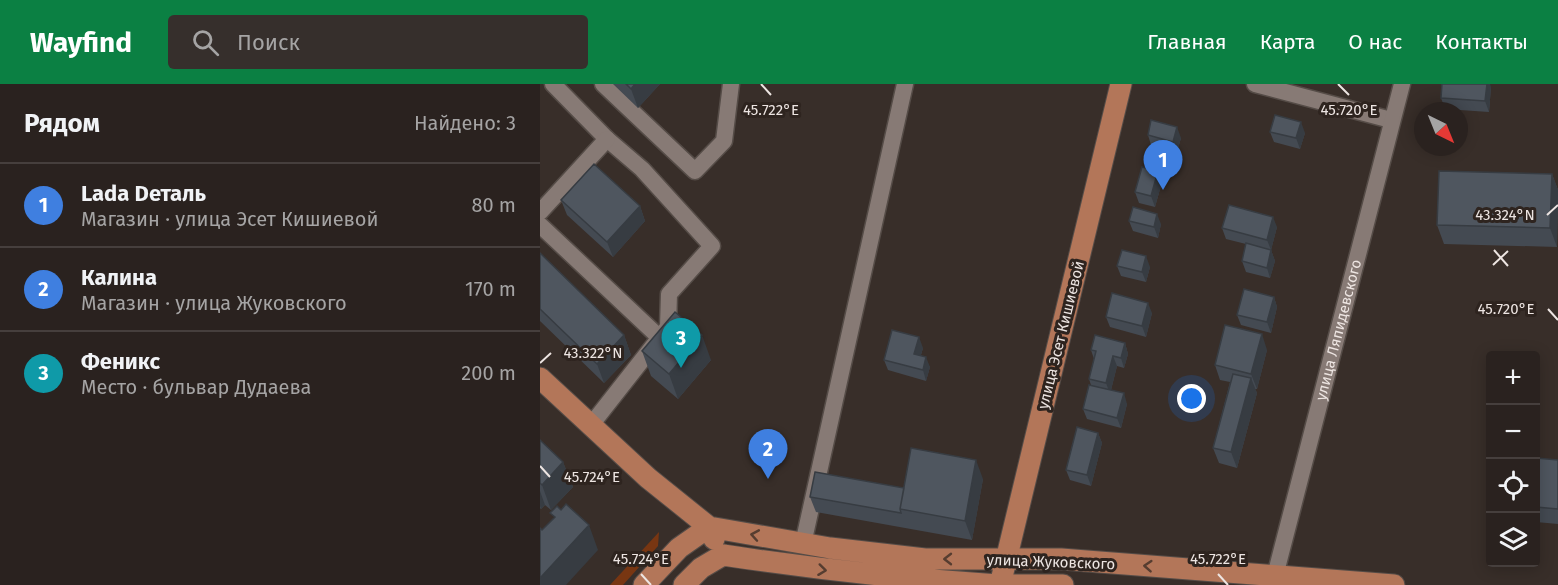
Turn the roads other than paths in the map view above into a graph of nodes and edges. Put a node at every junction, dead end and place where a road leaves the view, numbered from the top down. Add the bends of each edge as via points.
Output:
1 (553, 84) edge
2 (603, 84) edge
3 (731, 84) edge
4 (905, 84) edge
5 (1122, 84) edge
6 (1255, 84) edge
7 (1402, 84) edge
8 (1391, 120) junction
9 (607, 139) junction
10 (540, 212) edge
11 (540, 225) edge
12 (660, 338) junction
13 (540, 378) edge
14 (591, 424) junction
15 (709, 527) junction
16 (803, 544) junction
17 (723, 555) junction
18 (1007, 559) junction
19 (1275, 576) junction
20 (644, 585) edge
21 (684, 585) edge
22 (1001, 585) edge
23 (1063, 585) edge
24 (1394, 585) edge

1 - 9 street
2 - 3 street via 695,171 724,141
4 - 16 street
5 - 18 main road, улица Эсет Кишиевой
6 - 8 street
7 - 8 street, улица Ляпидевского
8 - 19 street, улица Ляпидевского
9 - 10 street
9 - 12 street via 642,169 712,246 669,294 668,327
11 - 12 street
12 - 14 street
13 - 14 main road
14 - 15 main road via 679,505
16 -> 15 main road, улица Жуковского
15 - 17 main road
15 - 20 main road via 679,548
18 -> 16 main road, улица Жуковского via 925,559
17 - 21 main road via 700,568
17 -> 22 main road via 920,580
19 -> 18 main road, улица Жуковского
18 - 22 main road, улица Эсет Кишиевой
19 - 24 main road, улица Жуковского
22 - 23 main road

